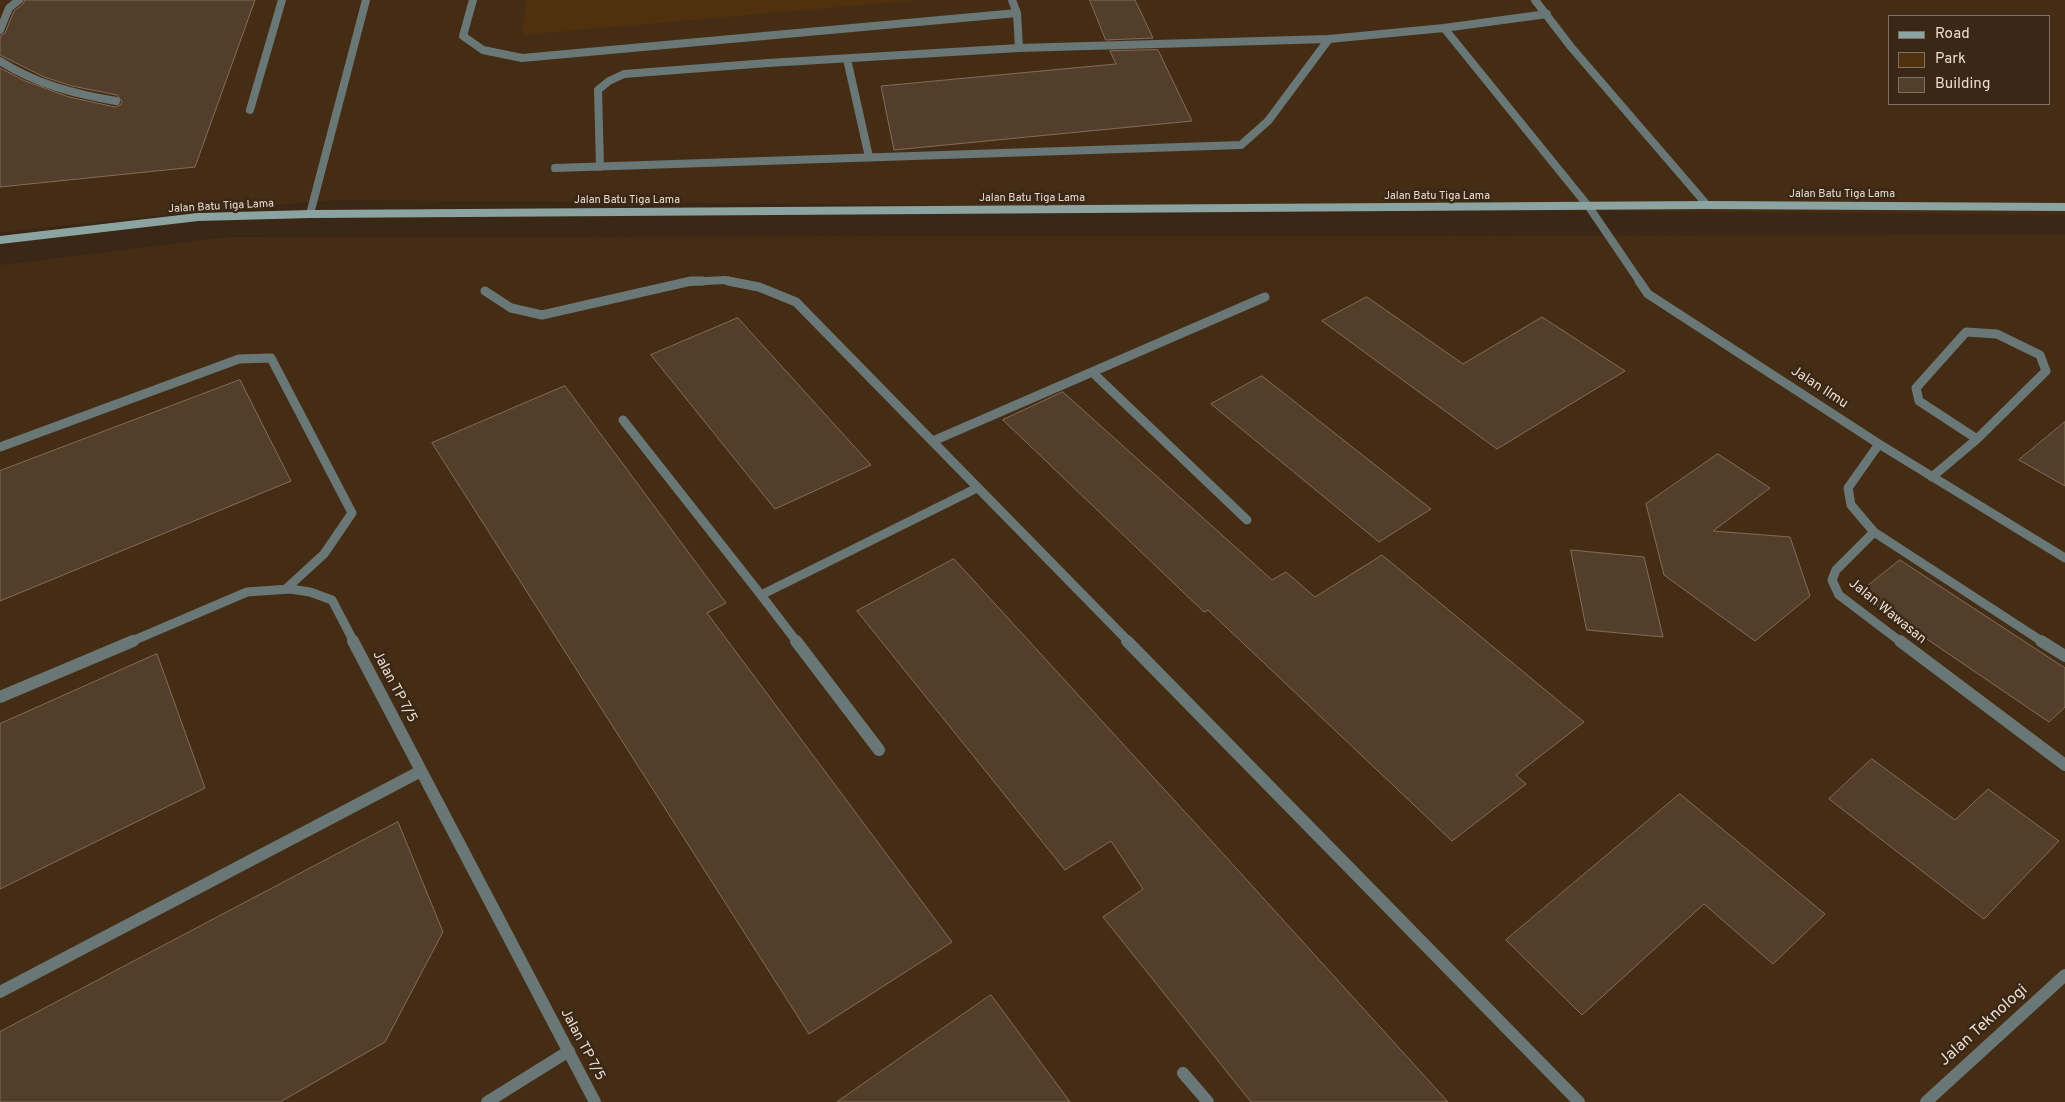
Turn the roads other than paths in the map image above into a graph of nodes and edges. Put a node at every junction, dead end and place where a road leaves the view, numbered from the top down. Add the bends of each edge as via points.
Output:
1 (19, 0) edge
2 (282, 0) edge
3 (366, 0) edge
4 (473, 0) edge
5 (1012, 0) edge
6 (1535, 0) edge
7 (1017, 13) junction
8 (1547, 14) junction
9 (1444, 28) junction
10 (0, 30) edge
11 (1329, 39) junction
12 (1019, 48) junction
13 (847, 58) junction
14 (0, 61) edge
15 (116, 101) dead end
16 (250, 110) dead end
17 (869, 158) junction
18 (600, 167) junction
19 (555, 168) dead end
20 (1707, 205) junction
21 (1589, 207) junction
22 (2065, 208) edge
23 (310, 214) junction
24 (0, 240) edge
25 (484, 291) dead end
26 (1265, 297) dead end
27 (1092, 372) junction
28 (623, 420) dead end
29 (1977, 439) junction
30 (933, 441) junction
31 (1879, 444) junction
32 (0, 447) edge
33 (1932, 477) junction
34 (977, 488) junction
35 (1247, 520) dead end
36 (1874, 532) junction
37 (2065, 558) edge
38 (288, 587) junction
39 (761, 595) junction
40 (2065, 656) edge
41 (0, 698) edge
42 (879, 750) dead end
43 (2065, 765) edge
44 (421, 771) junction
45 (2065, 975) edge
46 (0, 992) edge
47 (568, 1051) junction
48 (1183, 1073) dead end
49 (488, 1102) edge
50 (595, 1102) edge
51 (1208, 1102) edge
52 (1579, 1102) edge
53 (1926, 1102) edge

1 - 10 lane via 9,8
2 - 16 lane
3 - 23 lane
4 - 7 lane via 463,36 484,50 522,58
5 - 7 lane
6 - 8 lane
7 - 12 lane
8 - 9 lane
8 - 20 lane via 1571,47
9 - 11 lane
9 - 21 lane, Jalan Ilmu
11 - 12 lane
11 - 17 lane via 1268,122 1241,145
12 - 13 lane
13 - 17 lane
13 - 18 lane via 624,74 598,90
14 - 15 lane via 21,74 63,91
17 - 18 lane
18 - 19 lane
20 - 21 main road, Jalan Batu Tiga Lama
20 - 22 main road, Jalan Batu Tiga Lama
21 - 23 main road, Jalan Batu Tiga Lama
21 - 31 lane, Jalan Ilmu via 1648,294
23 - 24 main road, Jalan Batu Tiga Lama via 198,217
25 - 30 lane via 508,309 542,314 691,281 725,280 759,287 796,302
26 - 27 lane
27 - 30 lane
27 - 35 lane
28 - 39 lane
29 - 29 lane via 1919,401 1916,388 1966,332 1997,334 2040,355 2046,371
29 - 33 lane
30 - 34 lane
31 - 33 lane, Jalan Ilmu
31 - 36 lane via 1848,488 1851,505
32 - 38 lane via 240,359 271,358 352,513 324,554
33 - 37 lane, Jalan Ilmu
34 - 39 lane
34 - 52 lane
36 - 40 lane
36 - 43 lane, Jalan Wawasan via 1836,570 1832,580 1839,595
38 - 41 lane, Jalan TP 7/5 via 247,592
38 - 44 lane, Jalan TP 7/5 via 332,600
39 - 42 lane
44 - 46 lane
44 - 47 lane, Jalan TP 7/5
45 - 53 lane, Jalan Teknologi
47 - 49 lane
47 - 50 lane, Jalan TP 7/5
48 - 51 lane

